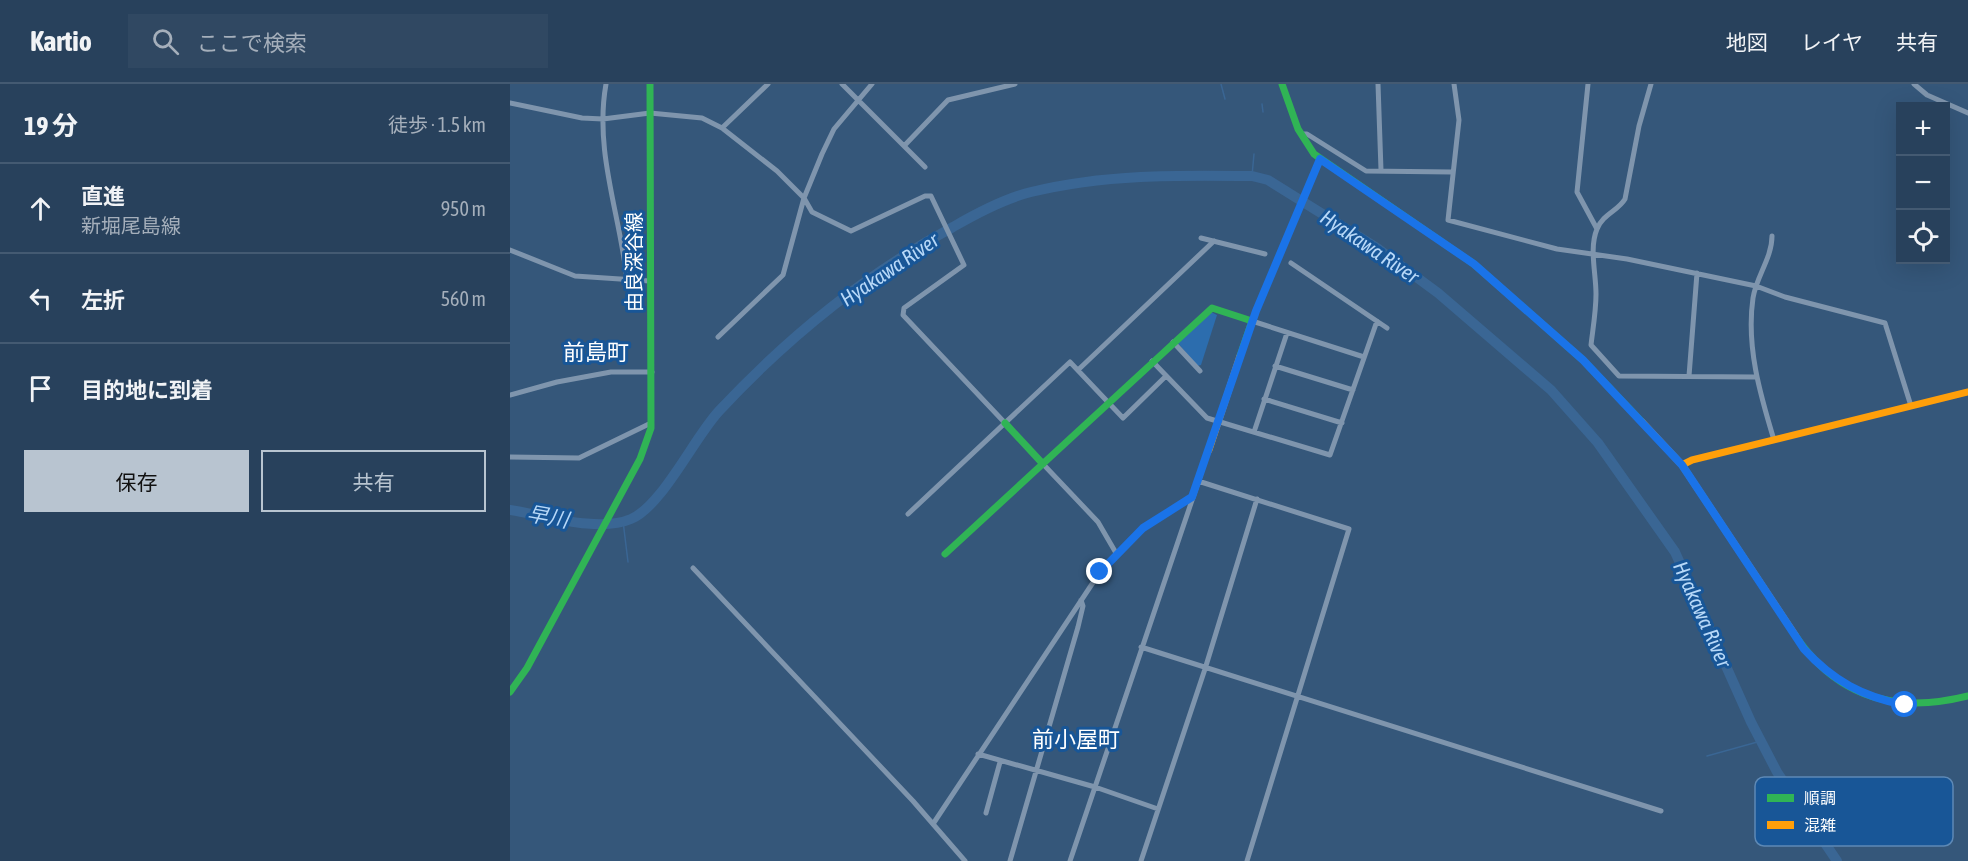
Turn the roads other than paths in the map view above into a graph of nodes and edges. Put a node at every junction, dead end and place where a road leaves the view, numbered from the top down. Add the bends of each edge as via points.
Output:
1 (606, 84) edge
2 (650, 84) edge
3 (768, 84) edge
4 (842, 84) edge
5 (872, 84) edge
6 (1016, 84) edge
7 (1282, 84) edge
8 (1378, 84) edge
9 (1454, 84) edge
10 (1588, 84) edge
11 (1651, 84) edge
12 (1914, 84) edge
13 (859, 100) junction
14 (510, 103) edge
15 (650, 113) junction
16 (1968, 113) edge
17 (603, 119) junction
18 (722, 128) junction
19 (1300, 134) junction
20 (904, 146) junction
21 (1320, 159) junction
22 (925, 167) dead end
23 (1381, 170) junction
24 (1452, 172) junction
25 (804, 198) junction
26 (1597, 229) junction
27 (1772, 236) dead end
28 (1201, 238) dead end
29 (1214, 241) junction
30 (510, 250) edge
31 (1264, 254) dead end
32 (1594, 254) junction
33 (1291, 263) dead end
34 (1697, 273) junction
35 (627, 280) junction
36 (650, 281) junction
37 (1756, 286) junction
38 (1252, 321) junction
39 (1377, 321) junction
40 (1388, 328) dead end
41 (1287, 333) junction
42 (718, 337) dead end
43 (1173, 342) junction
44 (1364, 357) junction
45 (1152, 361) junction
46 (1275, 366) junction
47 (1077, 370) junction
48 (1200, 371) dead end
49 (652, 372) junction
50 (1166, 376) junction
51 (1689, 376) junction
52 (1755, 377) junction
53 (1353, 390) junction
54 (1968, 392) edge
55 (510, 395) edge
56 (1264, 399) junction
57 (1107, 403) junction
58 (1911, 406) junction
59 (1218, 421) junction
60 (651, 423) junction
61 (1005, 423) junction
62 (1342, 423) junction
63 (1254, 432) junction
64 (1774, 440) junction
65 (1209, 450) joint
66 (510, 457) edge
67 (1042, 464) junction
68 (1682, 465) junction
69 (1198, 481) junction
70 (1192, 497) junction
71 (1257, 500) junction
72 (908, 514) dead end
73 (1116, 553) junction
74 (945, 554) dead end
75 (693, 568) dead end
76 (1081, 600) junction
77 (1141, 647) junction
78 (1205, 669) junction
79 (510, 692) edge
80 (1968, 696) edge
81 (1298, 698) junction
82 (978, 754) junction
83 (1000, 762) junction
84 (1036, 772) junction
85 (1095, 787) junction
86 (1158, 809) junction
87 (1661, 812) dead end
88 (986, 813) dead end
89 (933, 824) junction
90 (965, 861) edge
91 (1010, 861) edge
92 (1070, 861) edge
93 (1141, 861) edge
94 (1247, 861) edge

1 - 17 street
2 - 15 main road, 由良深谷線
3 - 18 street
4 - 13 street
5 - 13 street
6 - 20 street via 948,100
7 - 19 main road
8 - 23 street
9 - 24 street via 1459,120
10 - 26 street via 1577,192
11 - 26 street via 1625,199
12 - 16 street via 1927,95
13 - 20 street
13 - 25 street via 834,129
14 - 17 street
15 - 17 street
15 - 18 street via 702,118
15 - 36 main road, 由良深谷線
17 - 35 street via 610,193
18 - 25 street via 777,171
19 - 21 main road
19 - 23 street via 1307,134 1366,171
20 - 22 street
21 - 38 street
21 - 68 main road via 1445,243 1528,309 1598,375
23 - 24 street
24 - 32 street via 1447,218 1450,221 1557,249
25 - 42 street via 783,275
25 - 61 street via 812,212 855,231 932,196 964,265 904,308 903,315
26 - 32 street
27 - 37 street
28 - 29 street
29 - 31 street
29 - 47 street
30 - 35 street via 575,276
32 - 34 street
32 - 51 street via 1596,295 1591,345 1619,376
33 - 39 street
34 - 37 street
34 - 51 street
35 - 36 street
36 - 49 main road, 由良深谷線
37 - 52 street via 1752,318
37 - 58 street via 1885,323
38 - 41 street
38 - 43 main road via 1209,308
38 - 59 main road
39 - 40 street
39 - 44 street
41 - 44 street
41 - 46 street
43 - 45 main road
43 - 48 street
44 - 53 street
45 - 50 street
45 - 57 main road
46 - 53 street
46 - 56 street
47 - 57 street
47 - 61 street via 1070,362
49 - 55 street via 610,372
49 - 60 main road, 由良深谷線
50 - 57 street via 1123,418
50 - 59 street via 1201,414
51 - 52 street
52 - 64 street
53 - 62 street
54 - 58 main road
56 - 62 street
56 - 63 street
57 - 67 main road
58 - 64 main road
59 - 63 street
59 - 65 main road
60 - 66 street via 579,458
60 - 79 main road, 由良深谷線 via 644,452 527,668
61 - 67 main road
61 - 72 street
62 - 63 street via 1330,455
64 - 68 main road
65 - 69 street
67 - 73 street via 1098,522
67 - 74 main road
68 - 80 main road via 1804,649 1835,679 1880,701 1905,705 1942,704
69 - 70 street
69 - 71 street
70 - 73 street via 1143,528
70 - 77 street
71 - 78 street
71 - 81 street via 1349,529
73 - 76 street
75 - 89 street
76 - 82 street
76 - 84 street via 1078,627
77 - 78 street
77 - 85 street
78 - 81 street
78 - 86 street
81 - 87 street
81 - 94 street
82 - 83 street
82 - 89 street
83 - 84 street
83 - 88 street
84 - 85 street
84 - 91 street
85 - 86 street
85 - 92 street
86 - 93 street
89 - 90 street

